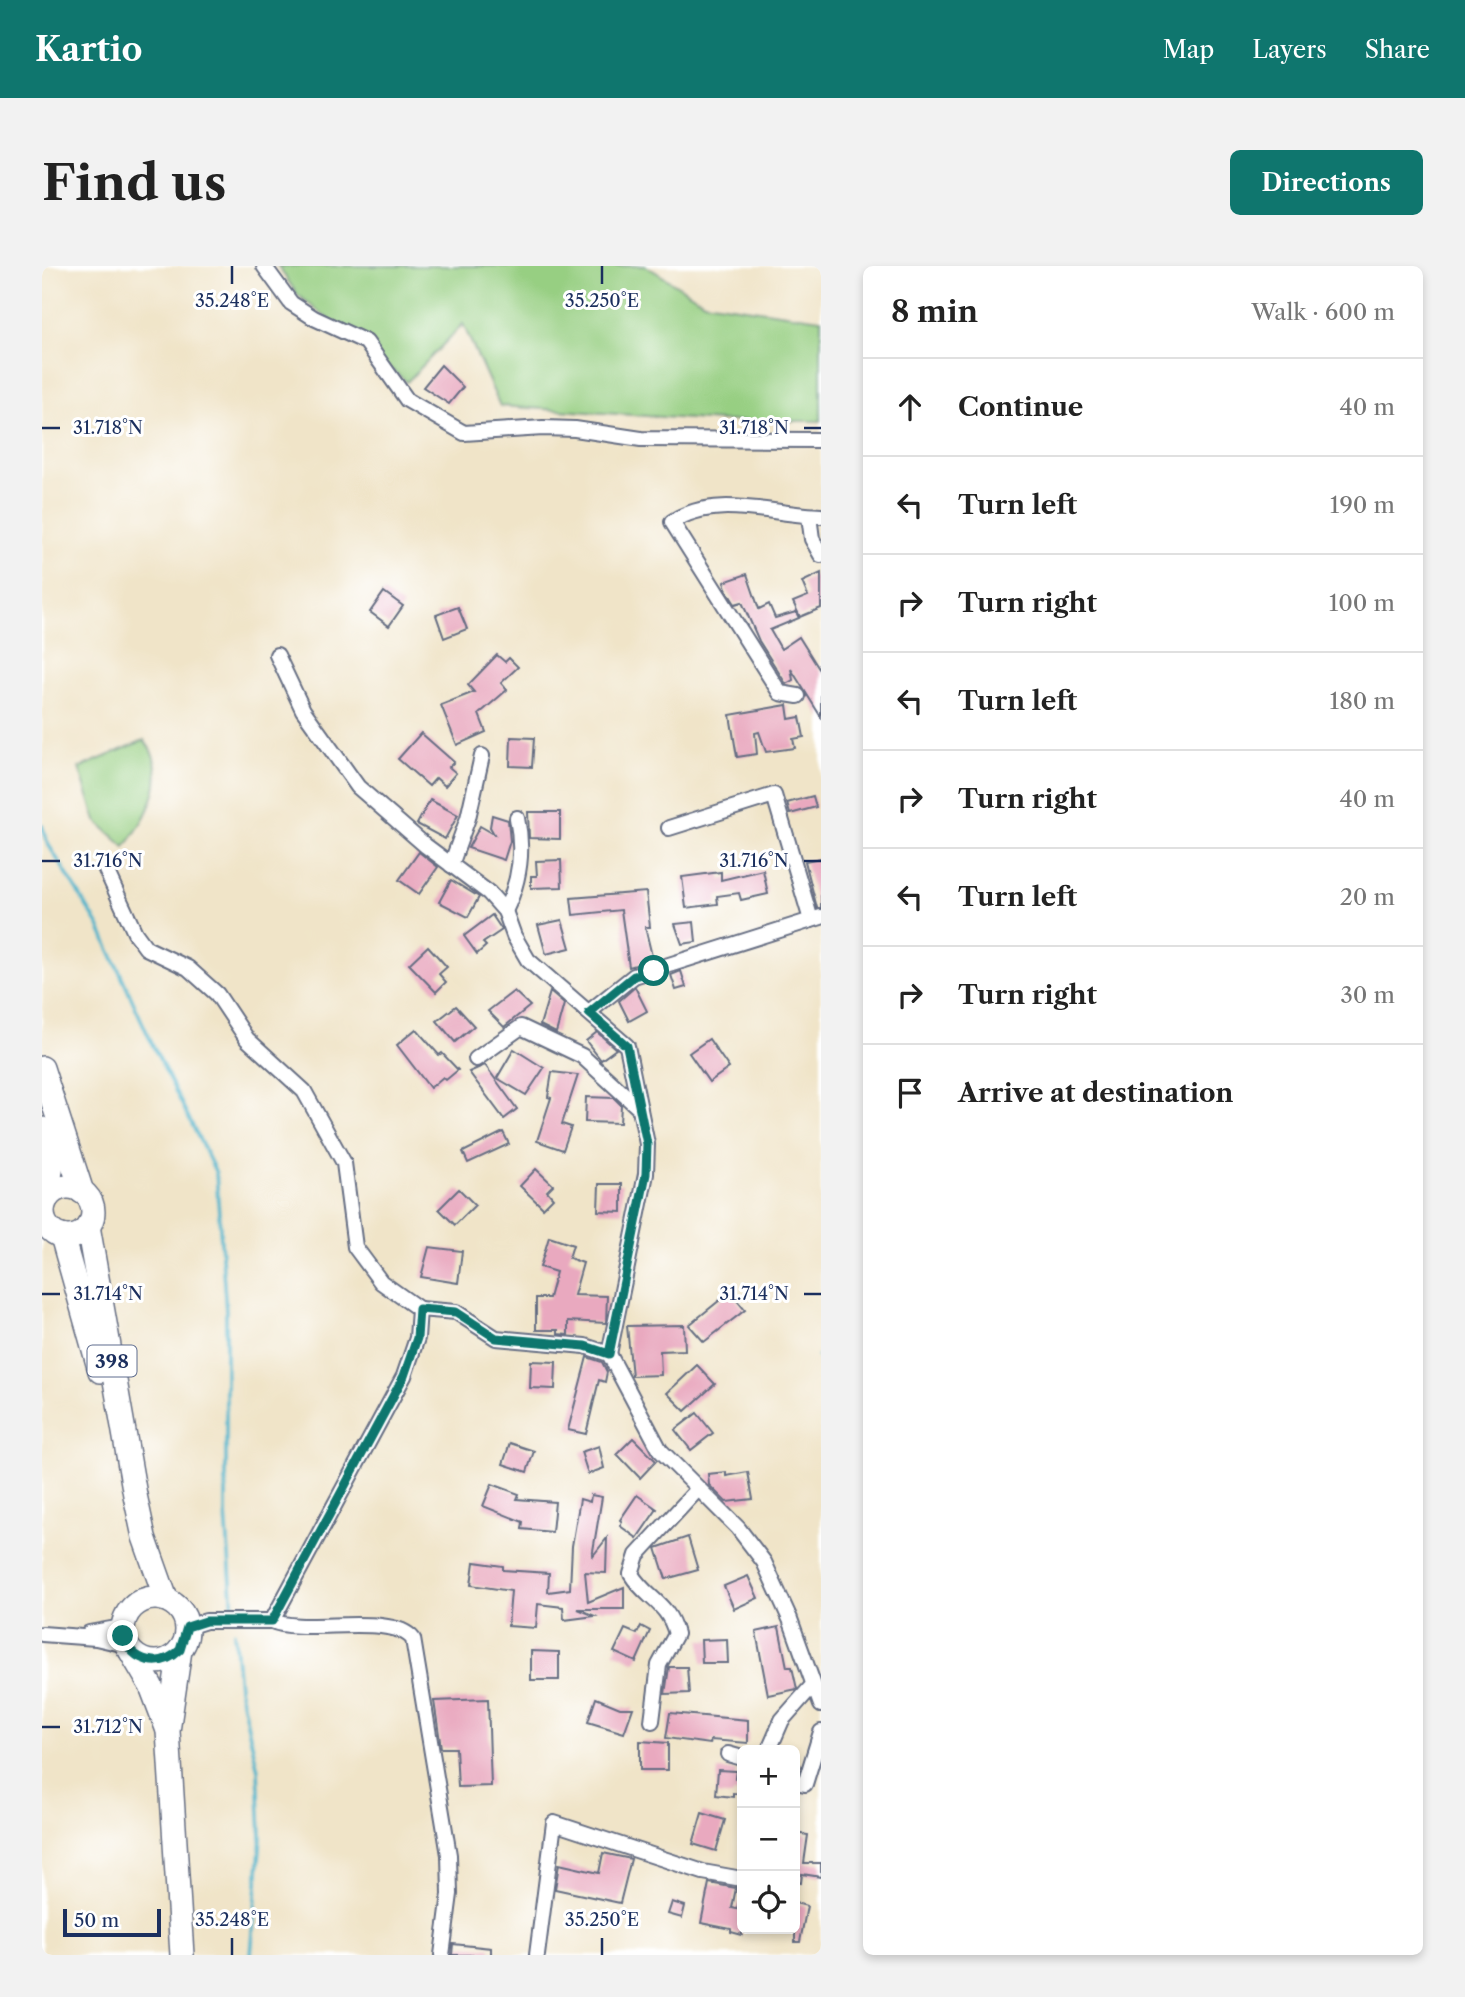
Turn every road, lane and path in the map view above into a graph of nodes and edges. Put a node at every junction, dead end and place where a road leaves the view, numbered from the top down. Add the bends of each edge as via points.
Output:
1 (264, 266) edge
2 (821, 440) edge
3 (815, 516) edge
4 (821, 555) edge
5 (277, 655) dead end
6 (797, 695) dead end
7 (482, 756) dead end
8 (517, 818) dead end
9 (668, 828) dead end
10 (451, 865) junction
11 (106, 870) dead end
12 (505, 911) junction
13 (816, 919) edge
14 (589, 1013) junction
15 (476, 1059) dead end
16 (42, 1068) edge
17 (640, 1109) junction
18 (42, 1129) edge
19 (82, 1192) junction
20 (44, 1211) edge
21 (88, 1226) junction
22 (62, 1236) junction
23 (419, 1309) junction
24 (609, 1354) junction
25 (698, 1489) junction
26 (135, 1496) junction
27 (144, 1538) junction
28 (166, 1599) junction
29 (136, 1603) junction
30 (272, 1621) junction
31 (187, 1627) junction
32 (42, 1632) edge
33 (127, 1642) junction
34 (180, 1650) junction
35 (813, 1685) junction
36 (821, 1705) edge
37 (652, 1721) dead end
38 (168, 1731) junction
39 (821, 1732) edge
40 (771, 1745) edge
41 (800, 1783) edge
42 (737, 1878) edge
43 (183, 1955) edge
44 (442, 1955) edge
45 (537, 1955) edge

1 - 2 street via 291,303 366,342 407,400 464,433 542,428 641,439
3 - 4 street via 812,540
3 - 6 street via 704,509 684,513 672,522 780,693
5 - 10 street via 303,710 358,787
7 - 10 street
8 - 12 street via 521,858
9 - 13 street via 774,795
10 - 12 street
11 - 23 street via 146,947 188,968 217,994 247,1039 304,1091 344,1163 355,1247 381,1282
12 - 14 street via 528,960
13 - 14 street via 634,976
14 - 17 street via 627,1046
15 - 17 street via 521,1027 582,1056
16 - 19 main road, 398
17 - 24 street via 647,1144 646,1174
18 - 20 main road via 51,1163
19 - 20 main road via 63,1187
19 - 21 main road, 398 via 92,1208
20 - 22 main road, 398 via 53,1233
21 - 22 main road via 81,1233
21 - 26 main road, 398
22 - 26 main road, 398
23 - 24 street via 456,1312 496,1338 585,1346
23 - 30 street via 417,1338 404,1376
24 - 25 street via 660,1450
25 - 35 street via 738,1528 764,1562
25 - 37 street via 637,1555 631,1574 638,1586 664,1606 676,1634 659,1665
26 - 27 main road, 398
27 - 28 main road, 398
27 - 29 main road, 398
28 - 29 main road via 146,1598
28 - 31 main road, 398 via 182,1612
29 - 33 main road, 398 via 129,1609
30 - 31 street via 206,1621
30 - 44 street via 281,1625 401,1628 413,1639 449,1855 450,1894
31 - 34 main road
32 - 33 street via 100,1633
33 - 34 main road via 151,1662
33 - 38 main road
34 - 38 main road
35 - 36 street
35 - 40 street via 782,1720
38 - 43 main road
39 - 41 street via 804,1784
42 - 45 street via 703,1872 554,1824

